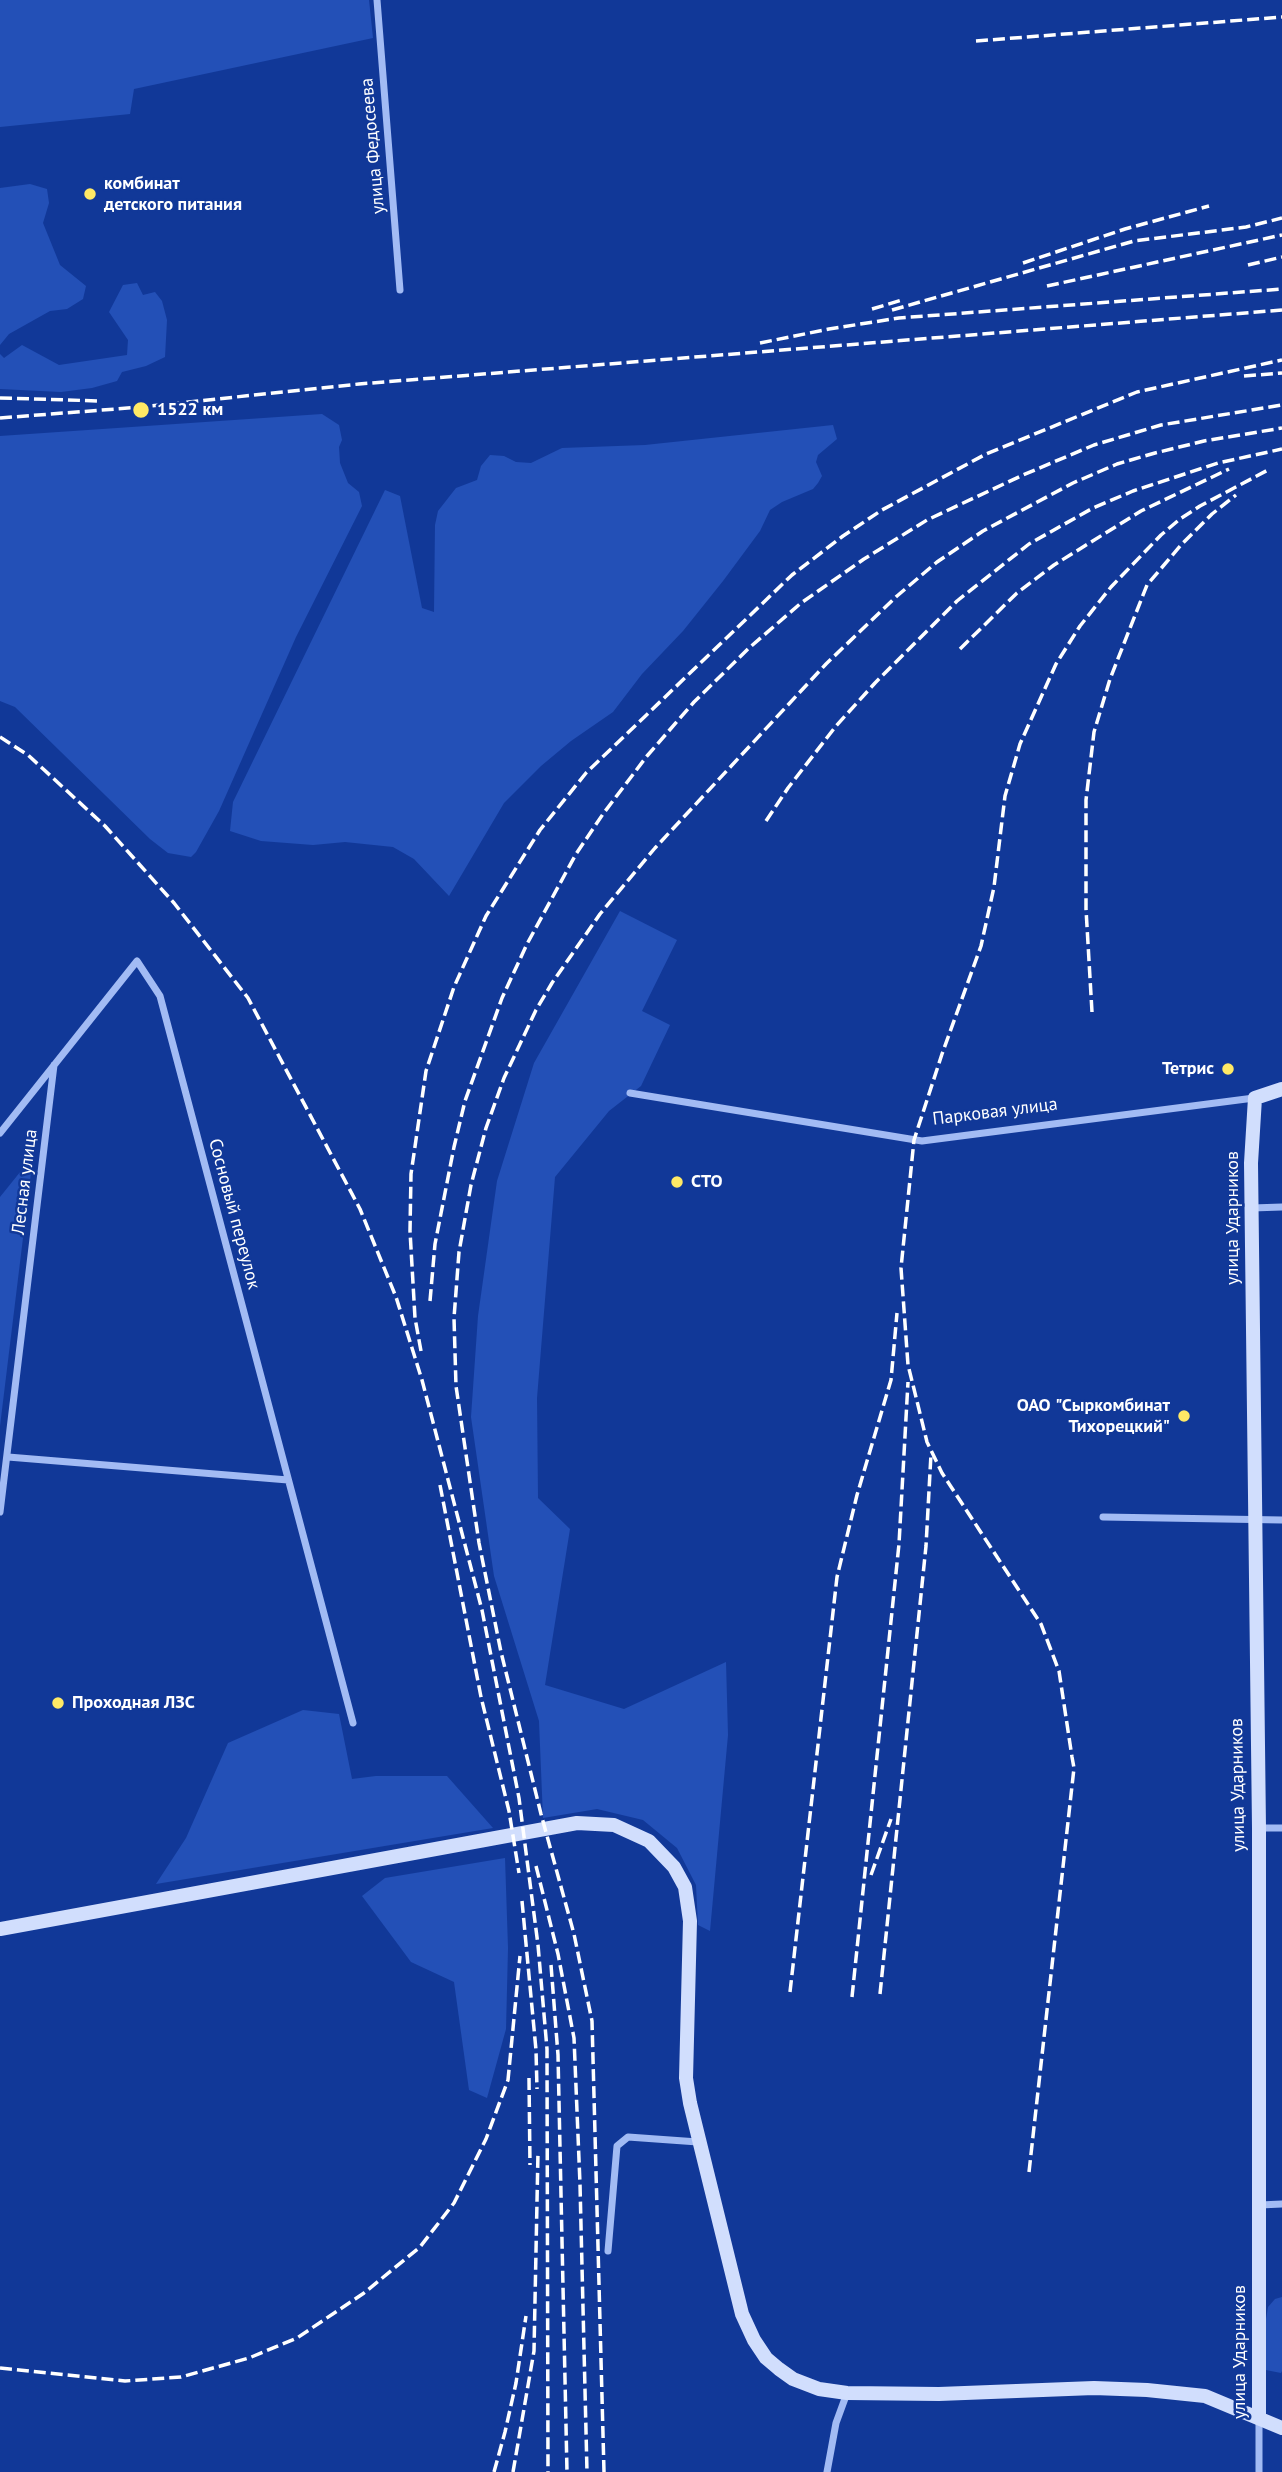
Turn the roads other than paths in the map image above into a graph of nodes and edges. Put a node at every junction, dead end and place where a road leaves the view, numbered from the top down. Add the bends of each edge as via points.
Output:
1 (377, 0) edge
2 (400, 290) dead end
3 (54, 1065) junction
4 (1282, 1089) edge
5 (630, 1093) dead end
6 (1255, 1098) junction
7 (0, 1133) edge
8 (1252, 1208) junction
9 (1282, 1208) edge
10 (8, 1457) junction
11 (288, 1480) junction
12 (0, 1512) edge
13 (1103, 1517) dead end
14 (1254, 1520) junction
15 (1282, 1520) edge
16 (352, 1723) dead end
17 (1258, 1828) junction
18 (1282, 1828) edge
19 (0, 1929) edge
20 (698, 2142) junction
21 (1260, 2204) junction
22 (1282, 2204) edge
23 (608, 2251) dead end
24 (847, 2393) junction
25 (1259, 2417) junction
26 (1282, 2428) edge
27 (827, 2472) edge
28 (1259, 2472) edge

1 - 2 street, улица Федосеева
3 - 7 street
3 - 10 street, Лесная улица
3 - 11 street, Сосновый переулок via 137,961 160,996
4 - 6 main road, Парковая улица
5 - 6 street, Парковая улица via 922,1141
6 - 8 main road, улица Ударников
8 - 9 street
8 - 14 main road, улица Ударников
10 - 11 street
10 - 12 street, Лесная улица
11 - 16 street, Сосновый переулок
13 - 14 street
14 - 15 street
14 - 17 main road, улица Ударников
17 - 18 street
17 - 21 main road, улица Ударников
19 - 20 main road via 577,1823 614,1825 649,1841 674,1867 685,1887 690,1921 686,2078
20 - 23 street via 628,2137 617,2146
20 - 24 main road via 742,2314 754,2340 766,2358 793,2379
21 - 22 street
21 - 25 main road, улица Ударников
24 - 25 main road via 1147,2390 1205,2396
24 - 27 street
25 - 26 main road
25 - 28 street, улица Ударников

